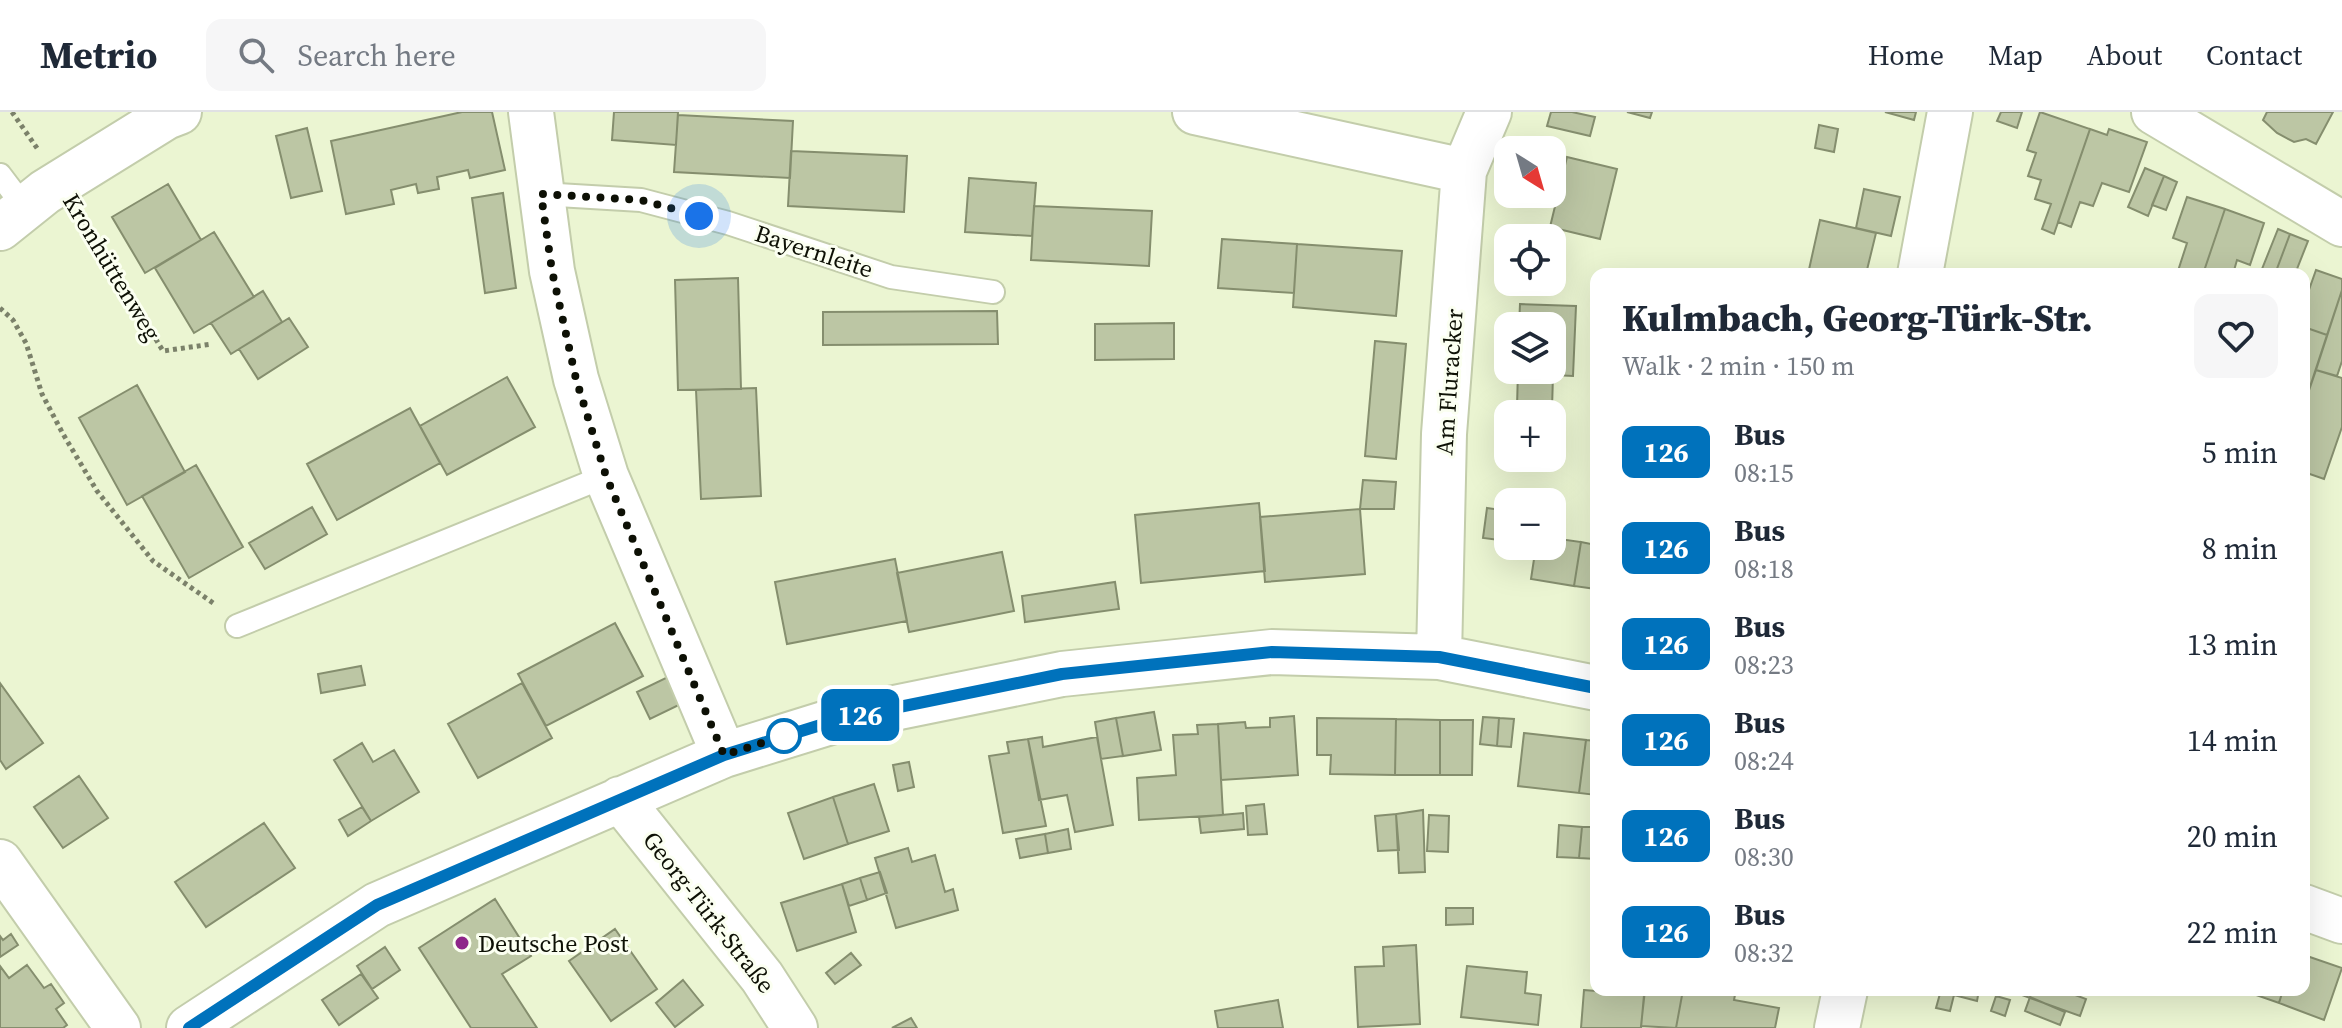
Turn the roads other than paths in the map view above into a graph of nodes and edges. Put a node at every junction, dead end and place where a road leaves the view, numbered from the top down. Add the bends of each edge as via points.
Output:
1 (531, 112) edge
2 (1195, 112) edge
3 (1489, 112) edge
4 (1950, 112) edge
5 (2154, 112) edge
6 (169, 114) edge
7 (1464, 171) junction
8 (541, 194) junction
9 (8, 204) edge
10 (2342, 224) edge
11 (1921, 268) edge
12 (993, 292) dead end
13 (606, 476) junction
14 (237, 626) road end
15 (1439, 657) junction
16 (1590, 687) edge
17 (724, 755) junction
18 (620, 799) junction
19 (0, 862) edge
20 (2310, 909) edge
21 (2342, 921) edge
22 (1844, 996) edge
23 (118, 1028) edge
24 (189, 1028) edge
25 (795, 1028) edge
26 (1837, 1028) edge

1 - 8 street
2 - 7 street
3 - 7 street, Am Fluracker
4 - 11 street
5 - 10 street
6 - 9 street, Kronhüttenweg via 60,182
7 - 15 street, Am Fluracker via 1444,434
8 - 12 lane, Bayernleite via 641,200 891,277
8 - 13 street via 576,379
13 - 14 lane
13 - 17 street
15 - 16 street
15 - 17 street via 1272,652 1062,674 840,719
17 - 18 street
18 - 24 street via 377,905
18 - 25 street, Georg-Türk-Straße via 762,977
19 - 23 street
20 - 21 street
22 - 26 street

